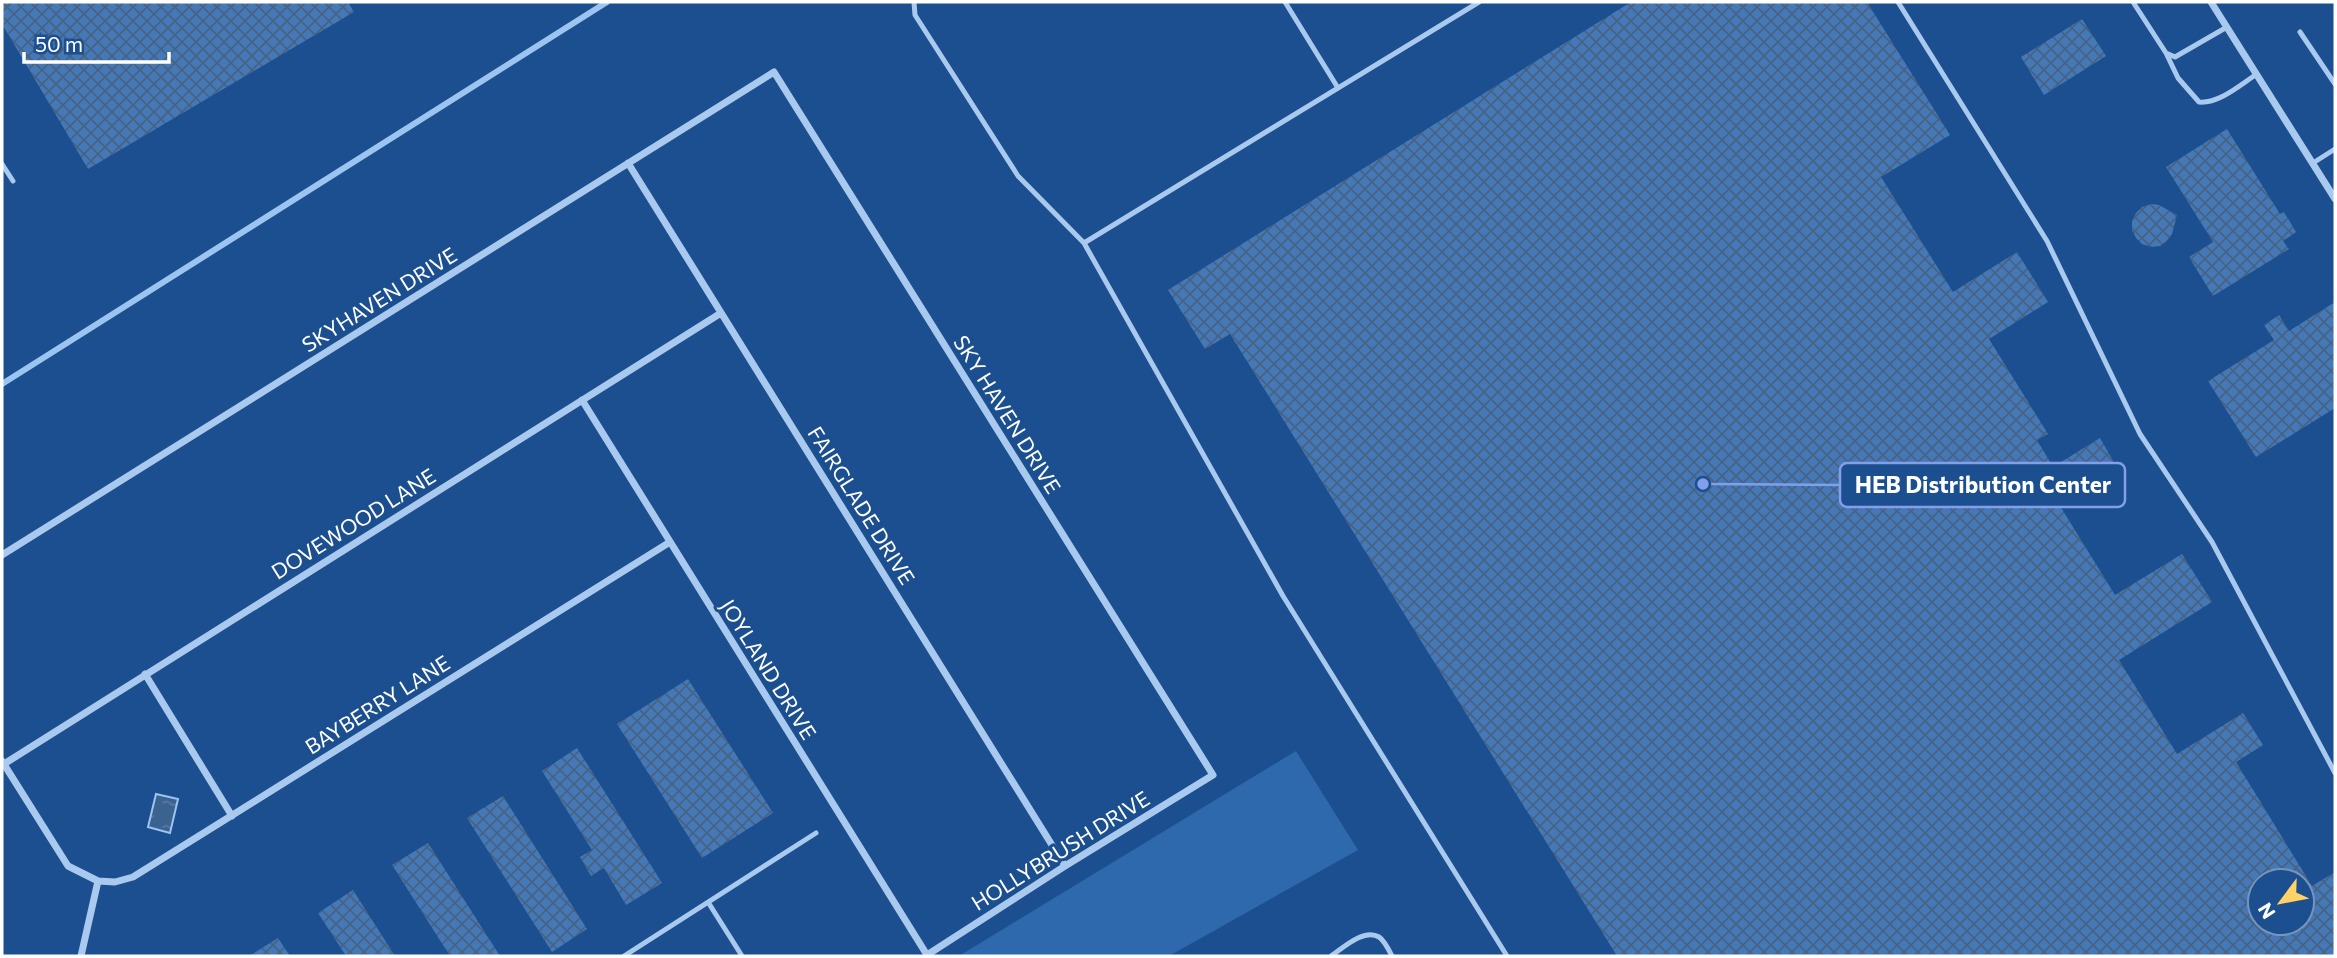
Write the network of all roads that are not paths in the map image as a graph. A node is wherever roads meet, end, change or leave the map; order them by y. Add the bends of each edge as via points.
1 (914, 2) edge
2 (1284, 2) edge
3 (1479, 2) edge
4 (1898, 2) edge
5 (2133, 2) edge
6 (2211, 2) edge
7 (2227, 27) junction
8 (2300, 32) dead end
9 (2166, 53) junction
10 (774, 72) joint
11 (2257, 74) junction
12 (2335, 84) edge
13 (1338, 88) junction
14 (2335, 149) edge
15 (2, 163) edge
16 (628, 163) junction
17 (2313, 163) junction
18 (13, 181) dead end
19 (2335, 199) edge
20 (1084, 243) junction
21 (721, 313) junction
22 (582, 400) junction
23 (670, 542) junction
24 (2, 555) edge
25 (145, 674) junction
26 (3, 762) edge
27 (2335, 773) edge
28 (1213, 775) joint
29 (232, 816) junction
30 (816, 833) dead end
31 (1065, 866) junction
32 (98, 881) junction
33 (708, 902) junction
34 (927, 955) edge
35 (81, 956) edge
36 (624, 956) edge
37 (742, 956) edge
38 (1331, 956) edge
39 (1392, 956) edge
40 (1507, 956) edge

1 - 20 lane via 915,15 1018,176
2 - 13 lane
3 - 13 lane
4 - 27 lane via 2047,241 2140,434 2213,542
5 - 9 lane
6 - 7 street
7 - 9 lane via 2181,55
7 - 11 street
8 - 12 lane
9 - 11 lane via 2178,78 2199,102 2217,99
10 - 16 street, SKYHAVEN DRIVE
10 - 28 street, SKY HAVEN DRIVE
11 - 17 street
13 - 20 lane
14 - 17 lane
15 - 18 lane
16 - 21 street, FAIRGLADE DRIVE
16 - 24 street, SKYHAVEN DRIVE
17 - 19 street
20 - 40 lane via 1283,596
21 - 22 street, DOVEWOOD LANE
21 - 31 street, FAIRGLADE DRIVE
22 - 23 street, JOYLAND DRIVE
22 - 25 street, DOVEWOOD LANE
23 - 29 street, BAYBERRY LANE
23 - 34 street, JOYLAND DRIVE
25 - 26 street, DOVEWOOD LANE
25 - 29 street
26 - 32 street via 68,866
28 - 31 street, HOLLYBRUSH DRIVE
29 - 32 street, BAYBERRY LANE via 133,877
30 - 33 lane
31 - 34 street, HOLLYBRUSH DRIVE
32 - 35 street
33 - 36 lane
33 - 37 lane
38 - 39 lane via 1371,934 1381,937

